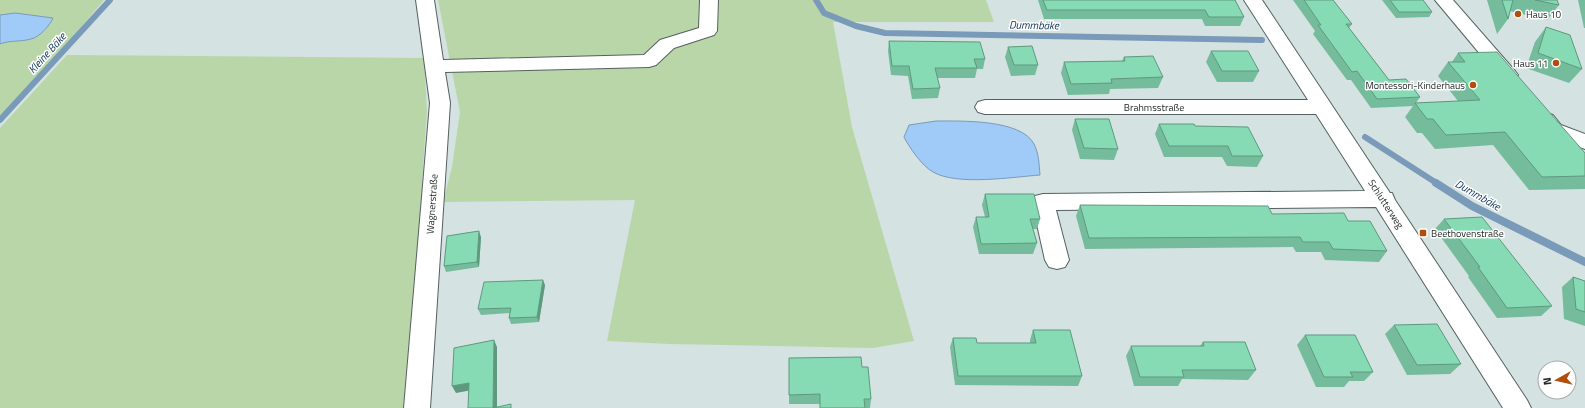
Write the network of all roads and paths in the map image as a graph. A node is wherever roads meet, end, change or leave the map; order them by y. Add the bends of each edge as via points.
1 (425, 0) edge
2 (709, 0) edge
3 (1253, 0) edge
4 (1444, 0) edge
5 (434, 66) junction
6 (1520, 90) edge
7 (986, 107) dead end
8 (1323, 107) junction
9 (1535, 107) edge
10 (1585, 142) edge
11 (1384, 199) junction
12 (1057, 260) dead end
13 (417, 408) edge
14 (1518, 408) edge

1 - 5 street, Wagnerstraße
2 - 5 street via 708,31 667,44 649,61
3 - 8 street, Schlutterweg
4 - 6 street
5 - 13 street, Wagnerstraße via 440,103
7 - 8 street, Brahmsstraße
8 - 11 street, Schlutterweg
9 - 10 street via 1554,130
11 - 12 street via 1043,202
11 - 14 street, Schlutterweg

